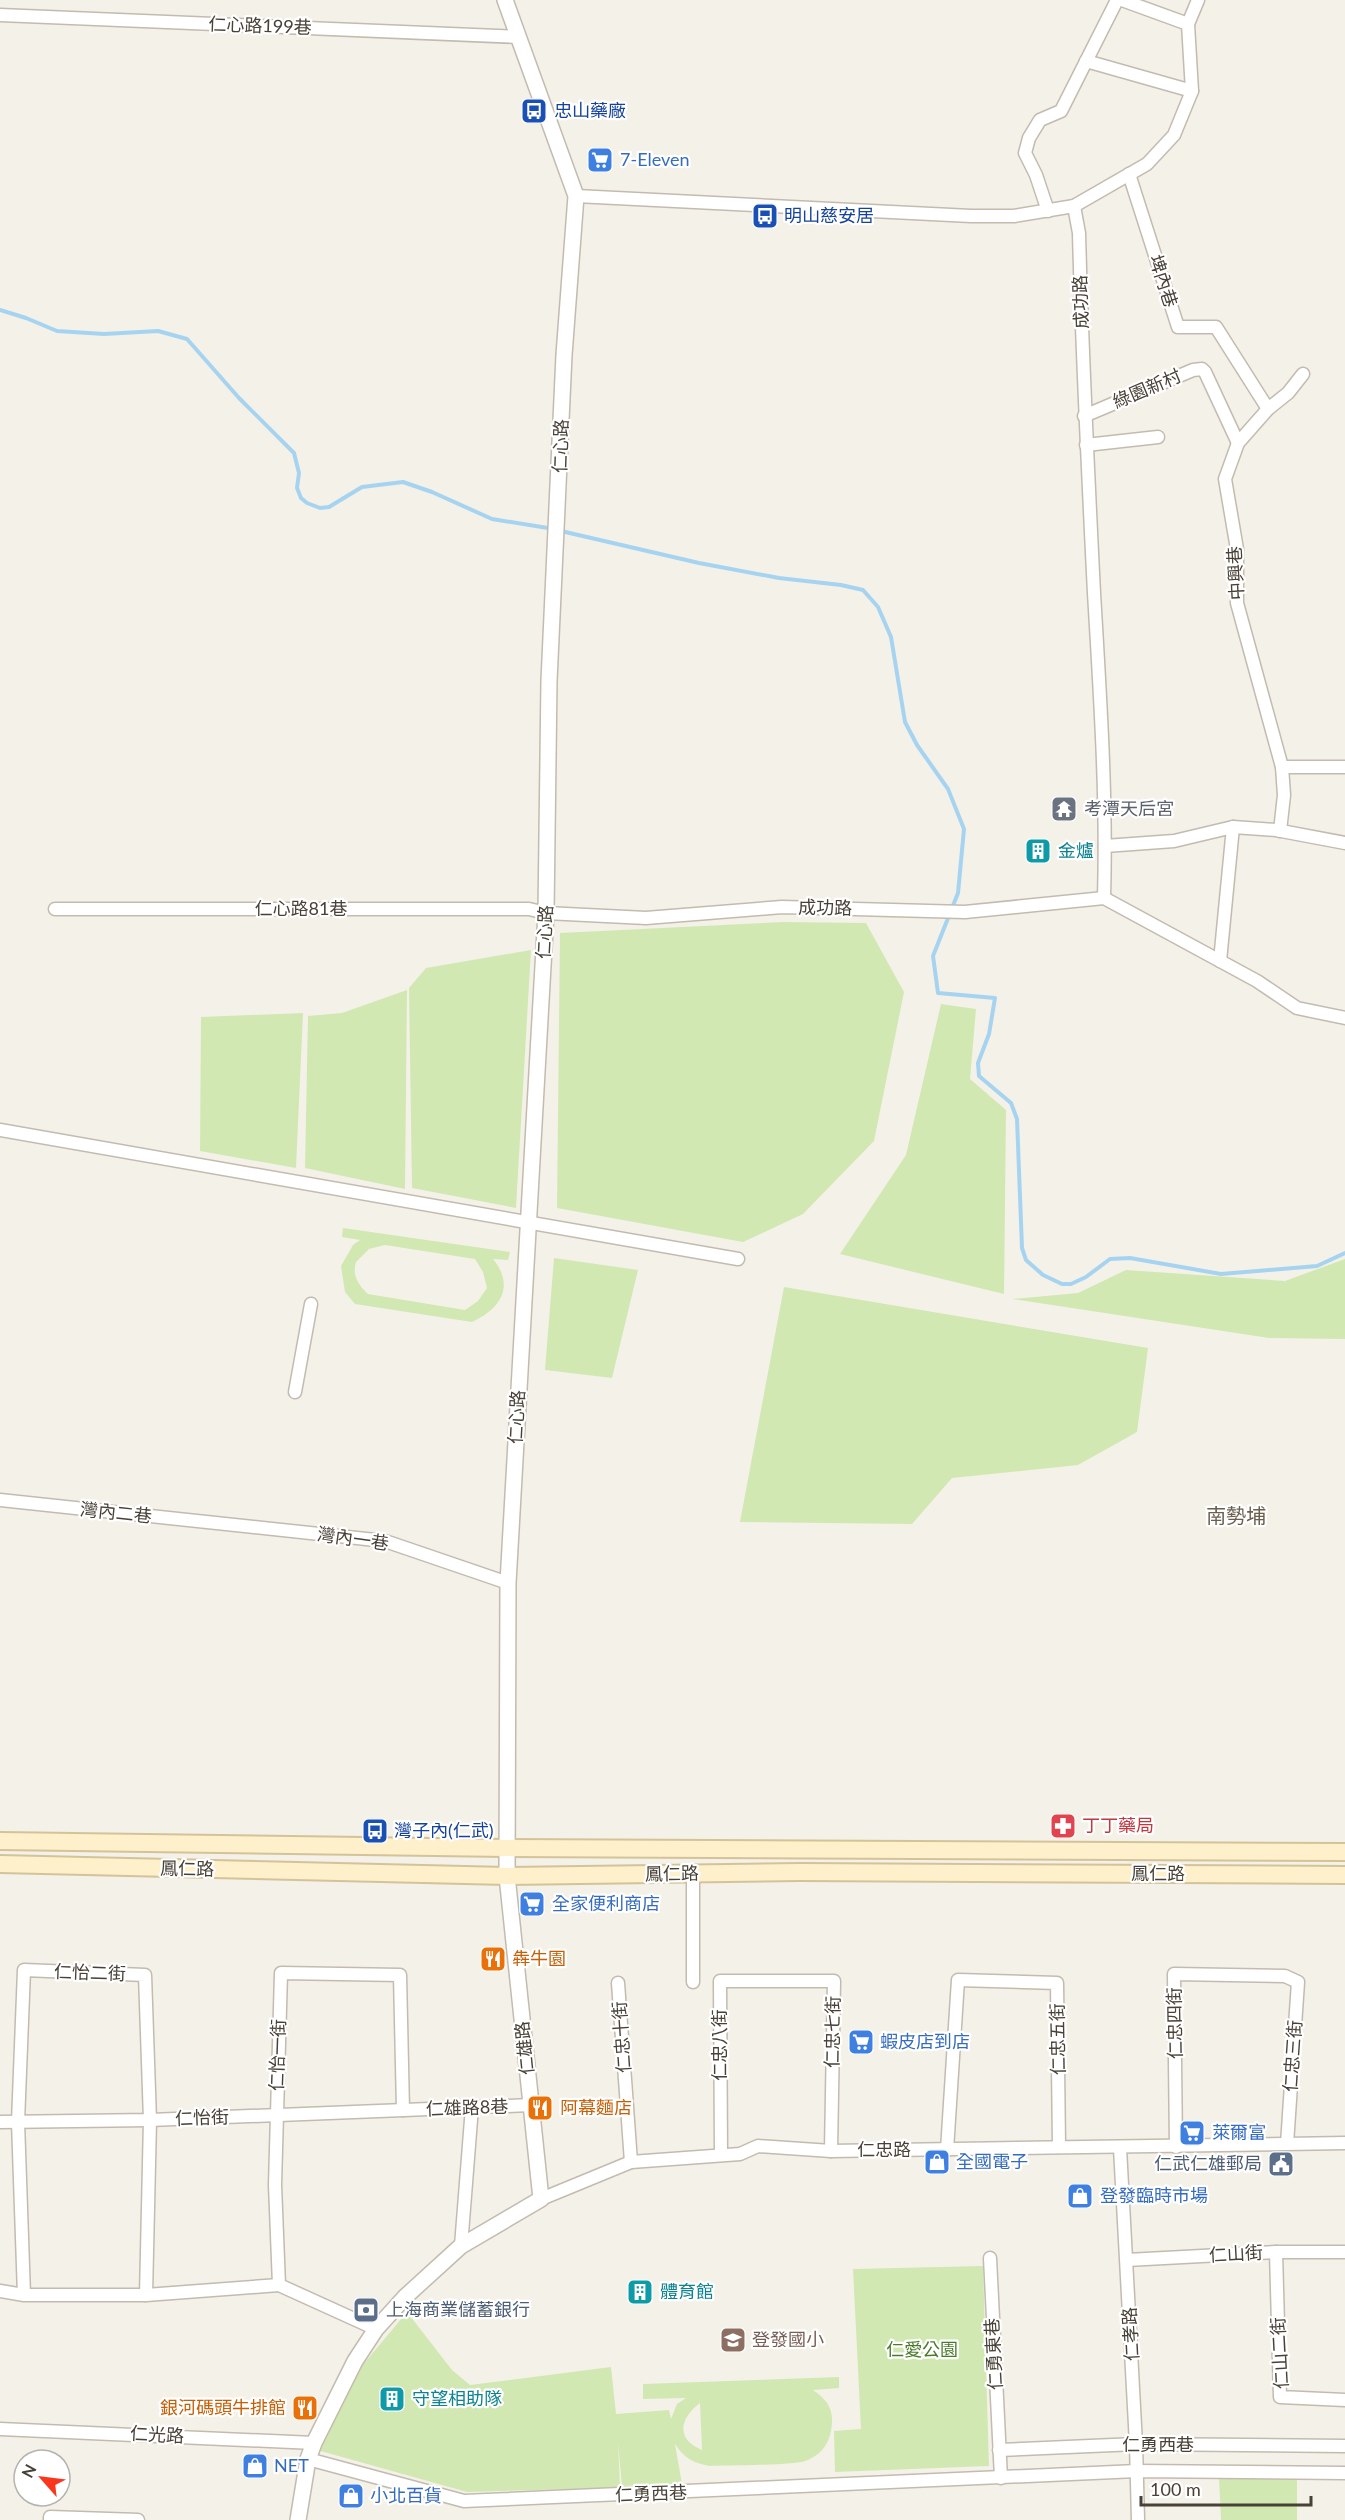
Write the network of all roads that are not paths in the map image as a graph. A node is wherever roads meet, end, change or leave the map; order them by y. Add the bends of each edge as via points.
1 (505, 0) edge
2 (1117, 0) edge
3 (1122, 0) edge
4 (1198, 0) edge
5 (0, 15) edge
6 (1188, 24) junction
7 (519, 37) junction
8 (1086, 61) junction
9 (1191, 91) junction
10 (1129, 174) junction
11 (576, 196) junction
12 (1074, 206) junction
13 (1048, 211) junction
14 (1303, 374) dead end
15 (1268, 409) junction
16 (1084, 416) junction
17 (1158, 437) dead end
18 (1238, 443) junction
19 (1086, 445) junction
20 (1282, 767) junction
21 (1345, 767) edge
22 (1233, 826) junction
23 (1280, 831) junction
24 (1345, 843) edge
25 (1106, 846) junction
26 (1104, 898) junction
27 (55, 909) dead end
28 (546, 913) junction
29 (1220, 961) junction
30 (1345, 1018) edge
31 (0, 1130) edge
32 (529, 1222) junction
33 (738, 1259) dead end
34 (310, 1304) dead end
35 (295, 1392) dead end
36 (0, 1500) edge
37 (192, 1520) joint
38 (508, 1583) junction
39 (0, 1841) edge
40 (506, 1848) junction
41 (1345, 1852) edge
42 (0, 1864) edge
43 (693, 1873) junction
44 (1345, 1875) edge
45 (507, 1876) junction
46 (1285, 1976) joint
47 (766, 1980) joint
48 (693, 1982) dead end
49 (618, 1983) dead end
50 (531, 2105) junction
51 (472, 2107) junction
52 (403, 2110) junction
53 (276, 2115) junction
54 (150, 2120) junction
55 (0, 2122) edge
56 (18, 2122) junction
57 (1287, 2144) junction
58 (1345, 2144) edge
59 (1059, 2147) junction
60 (1176, 2147) junction
61 (1120, 2148) junction
62 (947, 2150) junction
63 (831, 2151) junction
64 (721, 2155) junction
65 (632, 2162) junction
66 (541, 2199) junction
67 (460, 2246) junction
68 (1276, 2252) junction
69 (1345, 2252) edge
70 (990, 2258) dead end
71 (1127, 2260) junction
72 (279, 2285) junction
73 (0, 2291) edge
74 (24, 2295) junction
75 (146, 2295) junction
76 (376, 2329) junction
77 (1343, 2400) edge
78 (0, 2429) edge
79 (314, 2443) junction
80 (1136, 2444) junction
81 (1345, 2446) edge
82 (999, 2450) junction
83 (308, 2459) junction
84 (1137, 2470) junction
85 (1345, 2473) edge
86 (1001, 2478) junction
87 (50, 2520) edge
88 (138, 2520) edge
89 (298, 2520) edge
90 (1138, 2520) edge

1 - 7 street, 仁心路
2 - 8 street
3 - 6 street
4 - 6 street
5 - 7 street, 仁心路199巷
6 - 9 street
7 - 11 street, 仁心路
8 - 9 street
8 - 13 street via 1061,111 1040,120 1025,153
9 - 10 street via 1174,135 1147,164
10 - 12 street
10 - 15 street, 埤內巷 via 1178,327 1216,327
11 - 13 street via 971,216
11 - 28 street, 仁心路 via 564,355 549,681
12 - 13 street
12 - 16 street, 成功路 via 1079,233
14 - 15 street, 中興巷
15 - 18 street, 中興巷
16 - 18 street, 綠園新村 via 1202,369
16 - 19 street, 成功路
17 - 19 street
18 - 20 street, 中興巷 via 1225,479 1237,549 1236,603
19 - 25 street, 成功路
20 - 21 street
20 - 23 street, 中興巷
22 - 23 street
22 - 25 street via 1174,841
22 - 29 street
23 - 24 street
25 - 26 street, 成功路
26 - 28 street, 成功路 via 965,912 782,907 646,918
26 - 29 street
27 - 28 street, 仁心路81巷 via 530,909
28 - 32 street, 仁心路
29 - 30 street via 1302,1011
31 - 32 street
32 - 33 street
32 - 38 street, 仁心路
34 - 35 street
36 - 37 street, 灣內二巷
37 - 38 street, 灣內一巷 via 385,1540
38 - 40 street, 仁心路
39 - 40 main road, 鳳仁路
40 - 41 main road, 鳳仁路
40 - 45 street, 仁心路
42 - 45 main road, 鳳仁路
43 - 44 main road, 鳳仁路
43 - 45 main road, 鳳仁路
43 - 48 street
45 - 50 street, 仁雄路
46 - 57 street, 仁忠三街 via 1298,1982
46 - 60 street, 仁忠四街 via 1174,1974
47 - 63 street, 仁忠七街 via 834,1981
47 - 64 street, 仁忠八街 via 720,1982
49 - 65 street, 仁忠十街
50 - 51 street, 仁雄路8巷
50 - 66 street, 仁雄路
51 - 52 street, 仁雄路8巷
51 - 67 street
52 - 53 street, 仁怡街
52 - 53 street, 仁怡一街 via 400,1975 281,1973
53 - 54 street, 仁怡街
53 - 72 street, 仁怡一街
54 - 56 street, 仁怡街
54 - 56 street, 仁怡二街 via 145,1975 24,1971
54 - 75 street, 仁怡二街
55 - 56 street, 仁怡街
56 - 74 street, 仁怡二街
57 - 58 street, 仁忠路
57 - 60 street, 仁忠路
59 - 61 street, 仁忠路
59 - 62 street, 仁忠路
59 - 62 street, 仁忠五街 via 1057,1983 958,1980
60 - 61 street, 仁忠路
61 - 71 street, 仁孝路
62 - 63 street, 仁忠路
63 - 64 street, 仁忠路 via 758,2146 740,2154
64 - 65 street, 仁忠路
65 - 66 street, 仁忠路
66 - 67 street
67 - 76 street via 405,2296
68 - 69 street, 仁山街
68 - 71 street, 仁山街
68 - 77 street, 仁山二街 via 1280,2397
70 - 82 street, 仁勇東巷
71 - 80 street, 仁孝路
72 - 75 street
72 - 76 street
73 - 74 street
74 - 75 street
76 - 79 street
78 - 79 street, 仁光路
79 - 83 street
80 - 81 street, 仁勇西巷
80 - 82 street, 仁勇西巷
80 - 84 street, 仁孝路
82 - 86 street
83 - 86 street, 仁勇西巷 via 464,2501
83 - 89 street
84 - 85 street, 仁勇西巷
84 - 86 street, 仁勇西巷
84 - 90 street, 仁孝路
87 - 88 street

